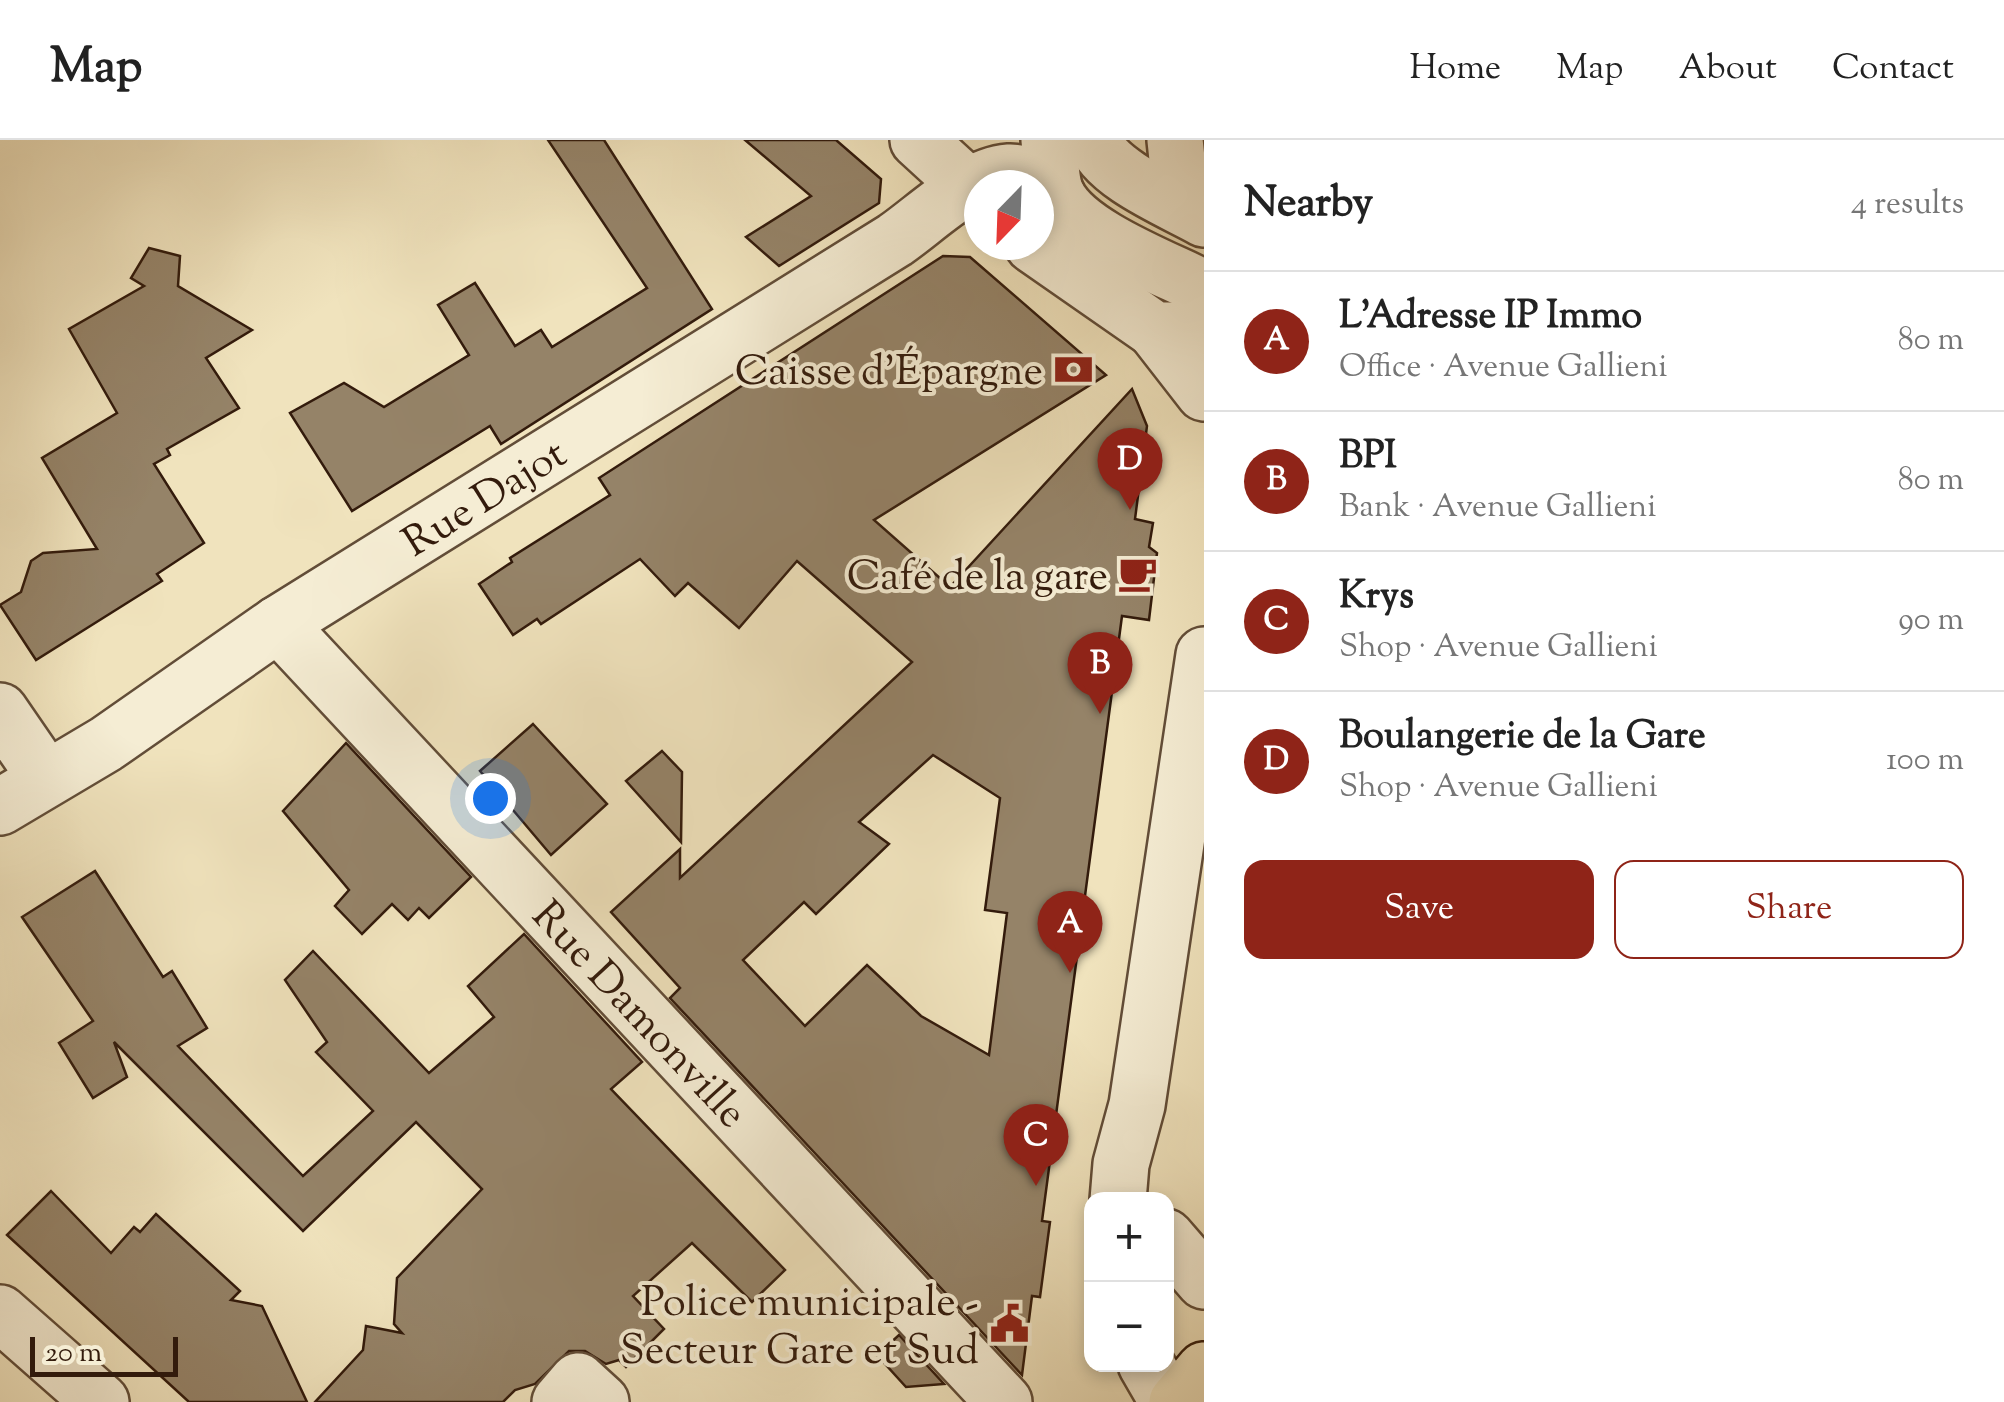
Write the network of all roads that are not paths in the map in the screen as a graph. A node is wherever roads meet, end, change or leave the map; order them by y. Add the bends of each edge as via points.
1 (918, 140) edge
2 (1049, 140) edge
3 (1094, 140) edge
4 (1176, 140) edge
5 (964, 183) edge
6 (1166, 187) edge
7 (1054, 193) edge
8 (1057, 195) junction
9 (964, 198) edge
10 (1054, 257) edge
11 (1204, 288) edge
12 (1180, 330) edge
13 (1204, 393) edge
14 (278, 624) junction
15 (1204, 655) edge
16 (0, 711) edge
17 (46, 778) junction
18 (0, 807) edge
19 (1137, 1105) junction
20 (1119, 1192) edge
21 (1153, 1192) edge
22 (1174, 1245) edge
23 (1204, 1281) edge
24 (0, 1312) edge
25 (1204, 1370) edge
26 (1151, 1372) edge
27 (100, 1402) edge
28 (560, 1402) edge
29 (601, 1402) edge
30 (1004, 1402) edge
31 (1168, 1402) edge
32 (1177, 1402) edge

1 - 5 street
2 - 8 street
3 - 6 street via 1113,168
4 - 6 street
7 - 8 street, Rue Dajot
8 - 11 street, Rue Dajot via 1095,232
9 - 14 street, Rue Dajot
10 - 12 street
12 - 13 street
14 - 17 street, Rue Dajot
14 - 30 street, Rue Damonville
15 - 19 street
16 - 17 street
17 - 18 street, Rue Dajot
19 - 20 street
19 - 21 street
22 - 23 street
24 - 27 street
25 - 32 main road
26 - 31 street
28 - 29 street via 578,1382

